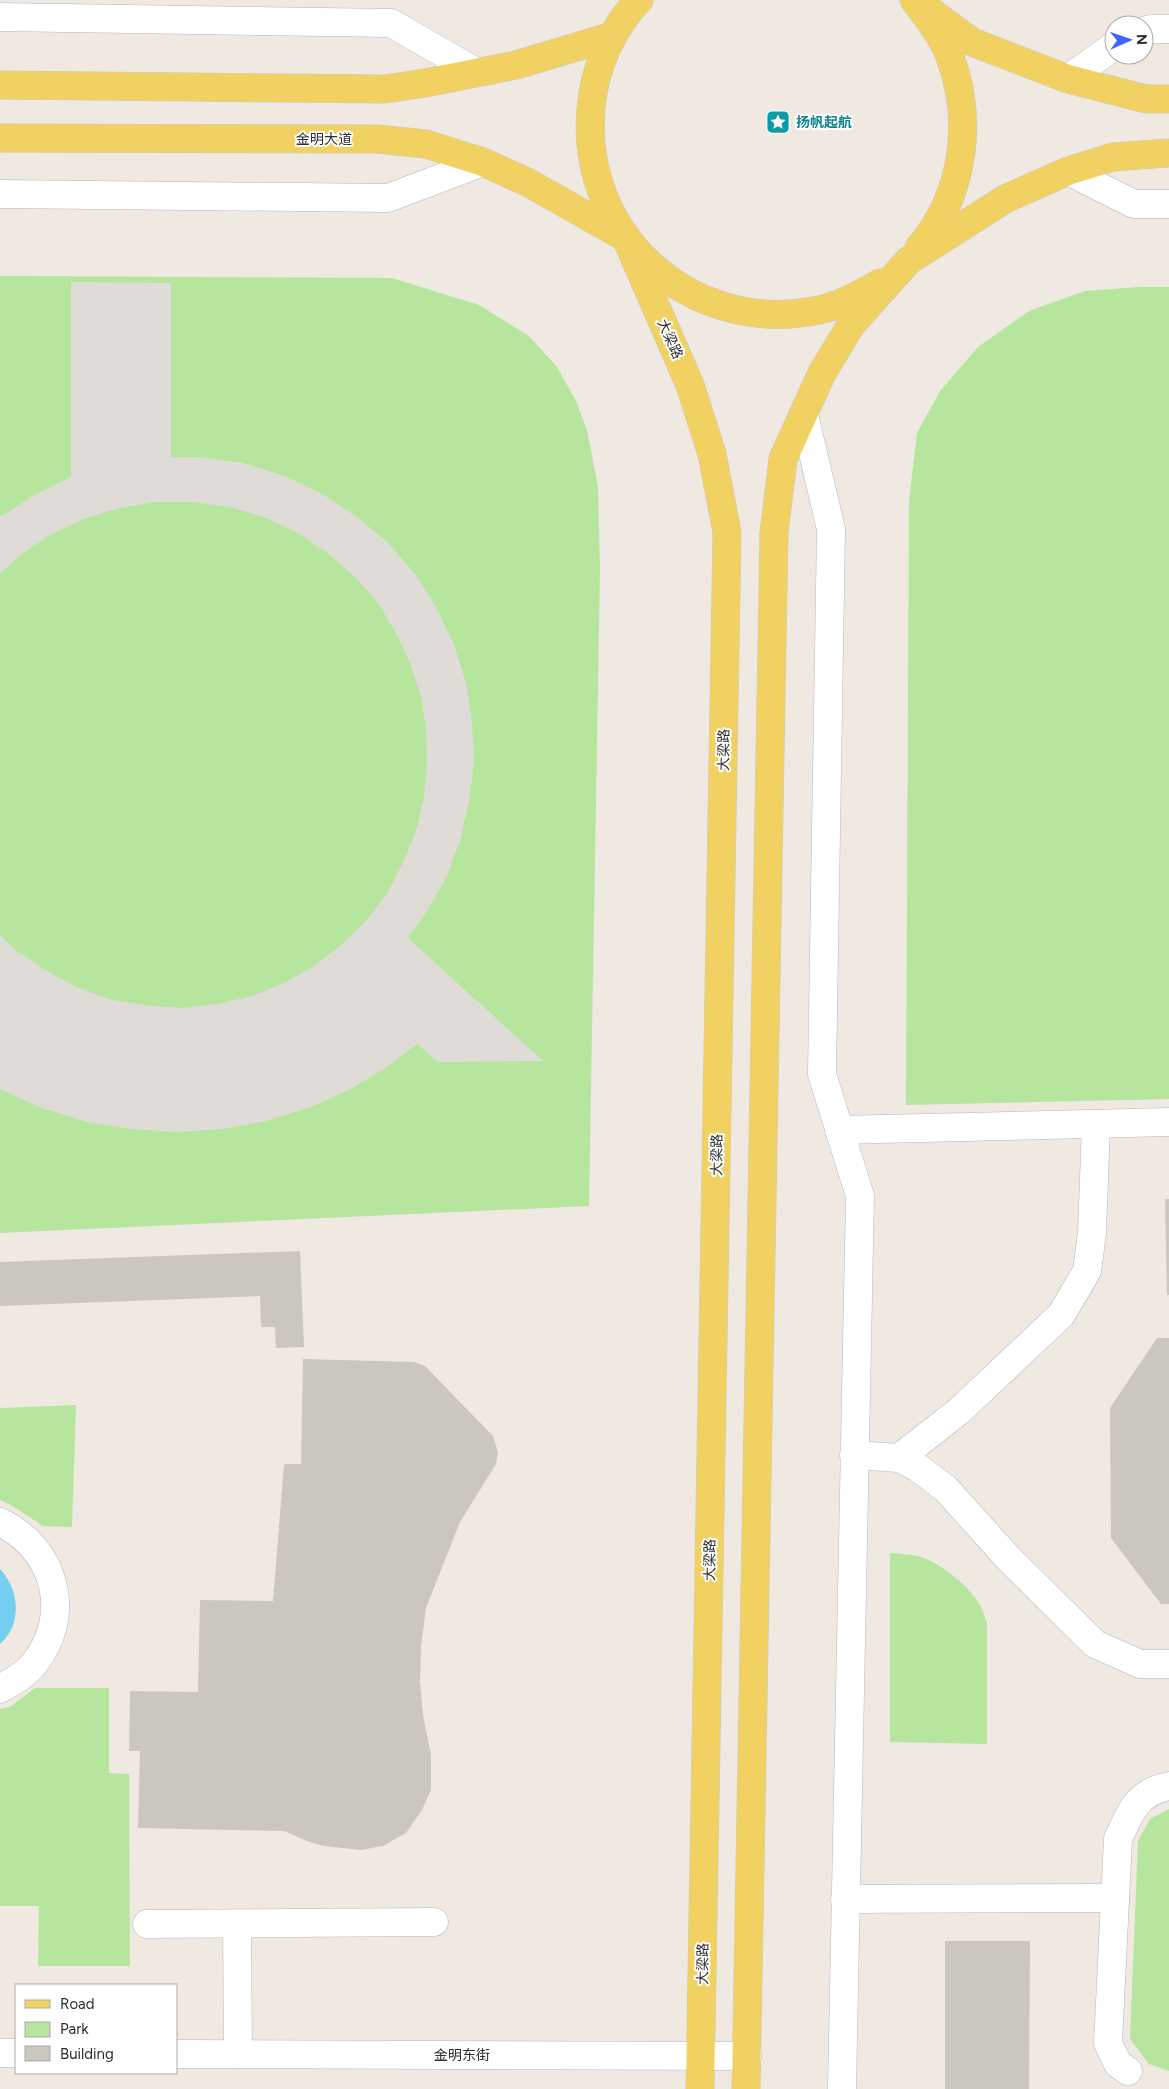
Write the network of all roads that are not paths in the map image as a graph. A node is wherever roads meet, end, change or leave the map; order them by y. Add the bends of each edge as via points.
1 (914, 0) edge
2 (638, 1) edge
3 (0, 17) edge
4 (1154, 29) edge
5 (1169, 29) edge
6 (613, 36) junction
7 (1104, 53) edge
8 (476, 72) junction
9 (1068, 79) junction
10 (0, 86) edge
11 (1169, 99) edge
12 (0, 138) edge
13 (1169, 153) edge
14 (483, 162) junction
15 (1068, 171) junction
16 (0, 194) edge
17 (1169, 204) edge
18 (626, 238) junction
19 (908, 261) junction
20 (804, 415) junction
21 (1169, 1122) edge
22 (1096, 1124) junction
23 (839, 1130) junction
24 (854, 1455) junction
25 (899, 1458) junction
26 (0, 1522) edge
27 (1169, 1664) edge
28 (0, 1689) edge
29 (1169, 1786) edge
30 (1115, 1898) junction
31 (845, 1899) junction
32 (434, 1922) dead end
33 (147, 1924) dead end
34 (236, 1924) junction
35 (0, 2053) edge
36 (15, 2053) edge
37 (178, 2054) edge
38 (238, 2054) junction
39 (701, 2056) junction
40 (747, 2056) junction
41 (1128, 2071) dead end
42 (700, 2089) edge
43 (746, 2089) edge
44 (842, 2089) edge

1 - 9 main road via 972,42
1 - 19 main road via 933,24 959,83 963,147 945,209 929,236
2 - 6 main road
3 - 8 street via 391,23
4 - 5 street
6 - 8 main road via 516,65
6 - 18 main road via 600,64 592,93 591,154 598,184
7 - 9 street
8 - 10 main road via 385,89
9 - 11 main road via 1146,99
12 - 14 main road, 金明大道 via 377,140 426,144
13 - 15 main road via 1113,157
14 - 16 street via 388,198
14 - 18 main road, 金明大道
15 - 17 street via 1134,204
15 - 19 main road via 1005,199
18 - 19 main road via 650,265 678,286 710,302 744,312 815,311 849,300 880,284
18 - 39 main road, 大梁路 via 690,385 712,454 727,532
19 - 20 main road via 851,325 822,372
20 - 23 street via 832,529 822,1074
20 - 40 main road via 783,460 774,533
21 - 22 street
22 - 23 street
22 - 25 street via 1092,1233 1087,1271 1061,1315 959,1412
23 - 24 street via 860,1196
24 - 25 street
24 - 31 street
25 - 27 street via 917,1467 946,1490 1009,1559 1095,1644 1140,1664
26 - 28 street via 30,1542 44,1561 56,1603 46,1646 34,1665
29 - 30 street via 1139,1799 1131,1811 1118,1839
30 - 31 street
30 - 41 street via 1108,2043 1118,2064
31 - 44 street
32 - 34 street
33 - 34 street
34 - 38 street
35 - 36 street
37 - 38 street, 金明东街
38 - 39 street, 金明东街
39 - 40 street, 金明东街
39 - 42 main road, 大梁路
40 - 43 main road

